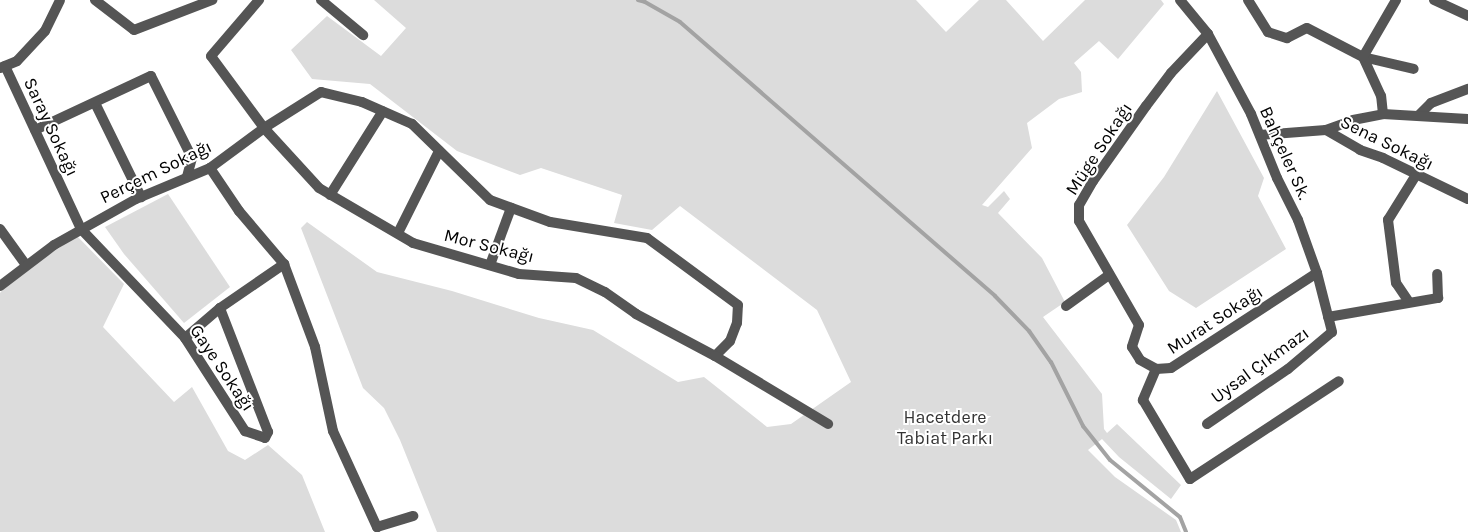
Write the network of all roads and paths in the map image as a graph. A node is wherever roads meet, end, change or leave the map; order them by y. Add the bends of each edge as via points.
1 (60, 0) edge
2 (95, 0) edge
3 (210, 0) edge
4 (259, 0) edge
5 (321, 0) edge
6 (1180, 0) edge
7 (1248, 0) edge
8 (1396, 0) edge
9 (1434, 0) edge
10 (1468, 16) edge
11 (1208, 34) junction
12 (363, 35) dead end
13 (1363, 57) junction
14 (2, 67) edge
15 (1414, 69) dead end
16 (1468, 89) edge
17 (95, 103) junction
18 (383, 111) junction
19 (1383, 114) junction
20 (1419, 115) junction
21 (1468, 119) edge
22 (264, 128) junction
23 (35, 130) junction
24 (1326, 130) junction
25 (1260, 135) junction
26 (439, 151) junction
27 (210, 168) junction
28 (1416, 175) junction
29 (187, 177) junction
30 (330, 195) junction
31 (141, 196) junction
32 (1468, 199) edge
33 (511, 208) junction
34 (0, 229) edge
35 (81, 229) junction
36 (398, 233) junction
37 (284, 264) junction
38 (26, 265) junction
39 (490, 265) junction
40 (1317, 272) junction
41 (1438, 274) dead end
42 (1109, 275) junction
43 (0, 286) edge
44 (1409, 302) junction
45 (1066, 306) dead end
46 (220, 308) junction
47 (1328, 316) junction
48 (1332, 332) joint
49 (185, 338) junction
50 (1132, 347) joint
51 (715, 356) junction
52 (1156, 369) junction
53 (1339, 382) dead end
54 (828, 424) dead end
55 (1207, 424) dead end
56 (413, 516) dead end

1 - 14 street via 45,31 17,61
2 - 3 street via 134,30
4 - 22 street via 211,56
5 - 12 street
6 - 11 street, Bahçeler Sk.
7 - 13 street via 1268,32 1287,38 1307,28
8 - 13 street
9 - 10 street
11 - 25 street, Bahçeler Sk.
11 - 42 street, Müge Sokağı via 1171,73 1146,106 1079,205 1079,221
13 - 15 street
13 - 19 street via 1381,96
14 - 23 street, Saray Sokağı
16 - 20 street via 1431,103
17 - 23 street
17 - 29 street via 151,76 192,158
17 - 31 street
18 - 22 street, Perçem Sokağı via 321,92
18 - 26 street, Perçem Sokağı via 412,124
18 - 30 street
19 - 20 street
19 - 24 street
20 - 21 street
22 - 27 street, Perçem Sokağı
22 - 30 street, Mor Sokağı via 318,188
23 - 35 street, Saray Sokağı
24 - 25 street, Sena Sokağı
24 - 28 street, Sena Sokağı via 1360,150
25 - 40 street, Bahçeler Sk.
26 - 33 street, Perçem Sokağı via 490,200
26 - 36 street
27 - 29 street, Perçem Sokağı
27 - 37 street via 239,211
28 - 32 street, Sena Sokağı
28 - 44 street via 1388,220 1396,283
29 - 31 street, Perçem Sokağı
30 - 36 street, Mor Sokağı
31 - 35 street, Perçem Sokağı
33 - 39 street
33 - 51 street, Perçem Sokağı via 550,222 647,238 676,259 738,305 737,323 730,341
34 - 38 street
35 - 38 street, Perçem Sokağı
35 - 49 street, Gaye Sokağı
36 - 39 street, Mor Sokağı via 413,243
37 - 46 street
37 - 56 street via 314,346 334,431 377,527
38 - 43 street, Perçem Sokağı
39 - 51 street, Mor Sokağı via 519,274 576,278
40 - 47 street, Bahçeler Sk.
40 - 52 street, Murat Sokağı via 1171,368
41 - 44 street via 1438,298
42 - 45 street
42 - 50 street, Müge Sokağı via 1139,325
44 - 47 street
46 - 49 street
46 - 49 street, Gaye Sokağı via 268,432 265,438 245,431
47 - 48 street, Bahçeler Sk.
48 - 55 street, Uysal Çıkmazı via 1288,369
50 - 52 street, Murat Sokağı via 1140,360
51 - 54 street, Mor Sokağı
52 - 53 street via 1143,400 1190,479

